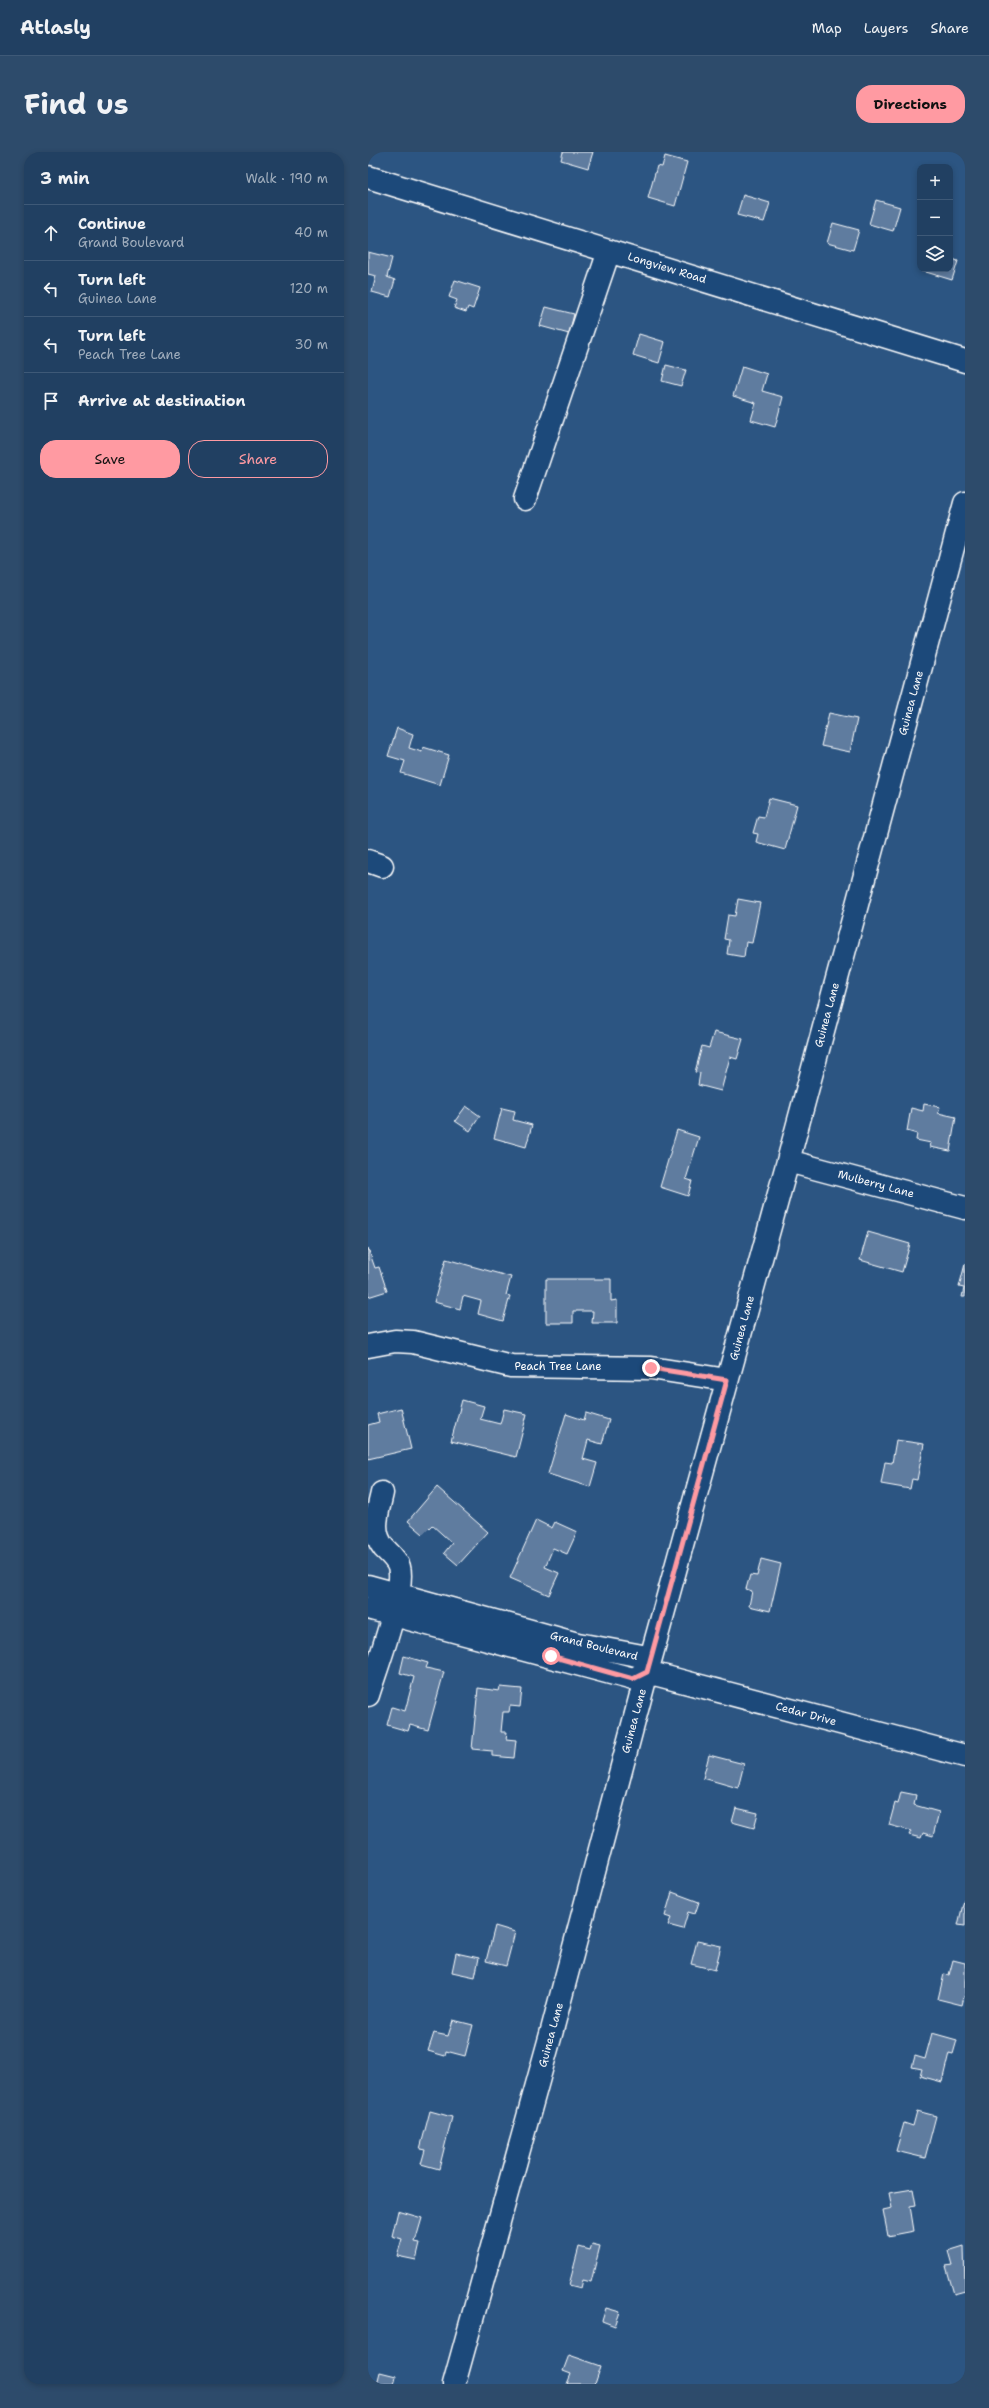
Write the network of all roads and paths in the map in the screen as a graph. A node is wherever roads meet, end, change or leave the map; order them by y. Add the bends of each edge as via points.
1 (368, 177) edge
2 (609, 251) junction
3 (965, 361) edge
4 (525, 499) dead end
5 (965, 503) edge
6 (788, 1161) junction
7 (965, 1208) edge
8 (368, 1346) edge
9 (727, 1380) junction
10 (382, 1492) dead end
11 (368, 1586) edge
12 (395, 1604) junction
13 (368, 1608) edge
14 (374, 1656) edge
15 (647, 1672) junction
16 (368, 1695) edge
17 (965, 1756) edge
18 (454, 2384) edge

1 - 2 street, Longview Road
2 - 3 street, Longview Road
2 - 4 street
5 - 6 street, Guinea Lane
6 - 7 street, Mulberry Lane
6 - 9 street, Guinea Lane
8 - 9 street, Peach Tree Lane via 395,1341 414,1342 511,1366 651,1368
9 - 15 street, Guinea Lane
10 - 12 street via 375,1529 380,1542 399,1567
11 - 12 street, Grand Boulevard
12 - 13 street, Grand Boulevard
12 - 14 street
12 - 15 street, Grand Boulevard via 553,1647 642,1656
14 - 16 street
15 - 17 street, Cedar Drive
15 - 18 street, Guinea Lane via 551,2034

